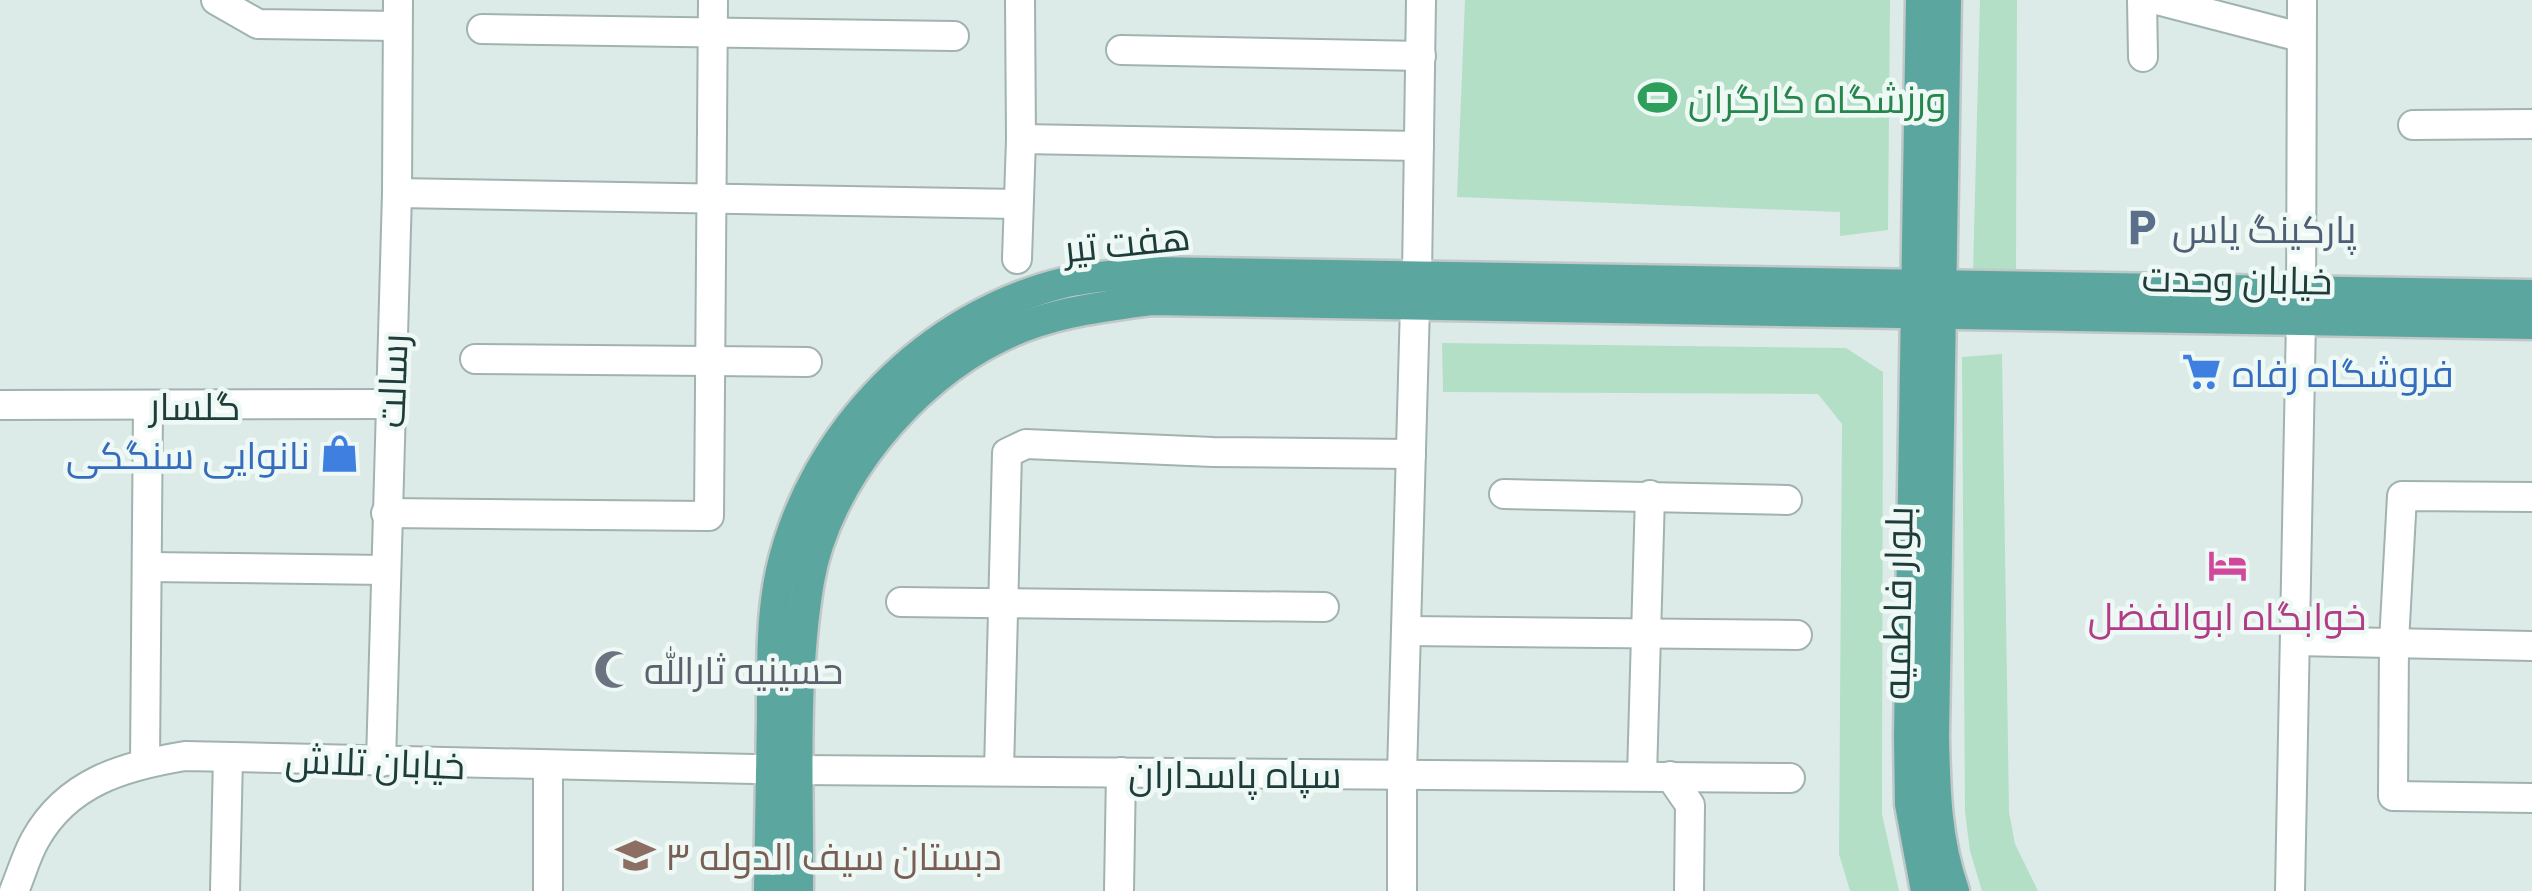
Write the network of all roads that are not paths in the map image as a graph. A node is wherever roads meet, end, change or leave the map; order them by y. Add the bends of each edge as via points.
1 (216, 0) edge
2 (712, 0) edge
3 (1020, 0) edge
4 (1421, 0) edge
5 (1921, 0) edge
6 (1946, 0) edge
7 (2142, 0) edge
8 (2157, 0) edge
9 (2302, 0) edge
10 (398, 13) edge
11 (482, 29) dead end
12 (711, 32) junction
13 (954, 36) dead end
14 (2300, 37) junction
15 (1121, 50) dead end
16 (1420, 56) junction
17 (2143, 57) dead end
18 (2532, 124) edge
19 (2413, 125) dead end
20 (1022, 138) junction
21 (1419, 146) junction
22 (398, 193) junction
23 (712, 198) junction
24 (1018, 204) junction
25 (1017, 259) dead end
26 (1416, 290) junction
27 (2532, 295) edge
28 (1929, 299) junction
29 (2301, 305) junction
30 (2532, 324) edge
31 (475, 358) dead end
32 (709, 360) junction
33 (807, 362) dead end
34 (390, 404) junction
35 (0, 405) edge
36 (148, 405) junction
37 (1412, 454) junction
38 (1504, 494) dead end
39 (1650, 495) junction
40 (2532, 497) edge
41 (1788, 500) dead end
42 (386, 513) junction
43 (147, 567) junction
44 (386, 570) junction
45 (901, 602) dead end
46 (1003, 604) junction
47 (1324, 607) dead end
48 (1406, 631) junction
49 (1646, 632) junction
50 (1797, 634) dead end
51 (2295, 641) junction
52 (2394, 642) junction
53 (2532, 646) edge
54 (228, 757) junction
55 (381, 762) junction
56 (145, 763) junction
57 (548, 766) junction
58 (785, 769) junction
59 (998, 771) junction
60 (1121, 772) junction
61 (1402, 774) junction
62 (1656, 776) junction
63 (1790, 778) dead end
64 (2532, 798) edge
65 (14, 891) edge
66 (226, 891) edge
67 (548, 891) edge
68 (770, 891) edge
69 (798, 891) edge
70 (1119, 891) edge
71 (1402, 891) edge
72 (1688, 891) edge
73 (1926, 891) edge
74 (1954, 891) edge
75 (2290, 891) edge

1 - 10 street via 258,24
2 - 12 street
3 - 20 street
4 - 16 street
5 - 28 main road
6 - 28 main road
7 - 17 street
8 - 14 street
9 - 14 street
10 - 22 street, رسالت
11 - 12 street
12 - 13 street
12 - 23 street
14 - 29 street
15 - 16 street
16 - 21 street
18 - 19 street
20 - 21 street
20 - 24 street
21 - 26 street
22 - 23 street
22 - 34 street, رسالت
23 - 24 street
23 - 32 street
24 - 25 street
26 - 28 main road, هفت تیر
26 - 37 street
26 - 58 main road, هفت تیر via 1152,300 1073,310 998,337 932,380 877,436 835,503 810,577
27 - 29 main road, خیابان وحدت
28 - 29 main road, خیابان وحدت
28 - 73 main road, بلوار فاطمیه via 1910,780
28 - 74 main road, بلوار فاطمیه via 1935,802
29 - 30 main road, خیابان وحدت
29 - 51 street
31 - 32 street
32 - 33 street
32 - 42 street via 709,516
34 - 36 street, گلسار
34 - 42 street, رسالت
35 - 36 street, گلسار
36 - 43 street
37 - 46 street via 1026,444 1008,453
37 - 48 street
38 - 39 street
39 - 41 street
39 - 49 street
40 - 52 street via 2402,496
42 - 44 street, رسالت
43 - 44 street
43 - 56 street
44 - 55 street, رسالت
45 - 46 street
46 - 47 street
46 - 59 street
48 - 49 street
48 - 61 street
49 - 50 street
49 - 62 street
51 - 52 street
51 - 75 street
52 - 53 street
52 - 64 street via 2393,796
54 - 55 street, خیابان تلاش
54 - 56 street, خیابان تلاش
54 - 66 street
55 - 57 street, خیابان تلاش
56 - 65 street, خیابان تلاش via 102,776 68,800 36,838
57 - 58 street, خیابان تلاش
57 - 67 street
58 - 59 street, سپاه پاسداران
58 - 68 main road, هفت تیر
58 - 69 main road, هفت تیر
59 - 60 street, سپاه پاسداران
60 - 61 street, سپاه پاسداران
60 - 70 street
61 - 62 street, سپاه پاسداران
61 - 71 street
62 - 63 street, سپاه پاسداران
62 - 72 street via 1690,805

